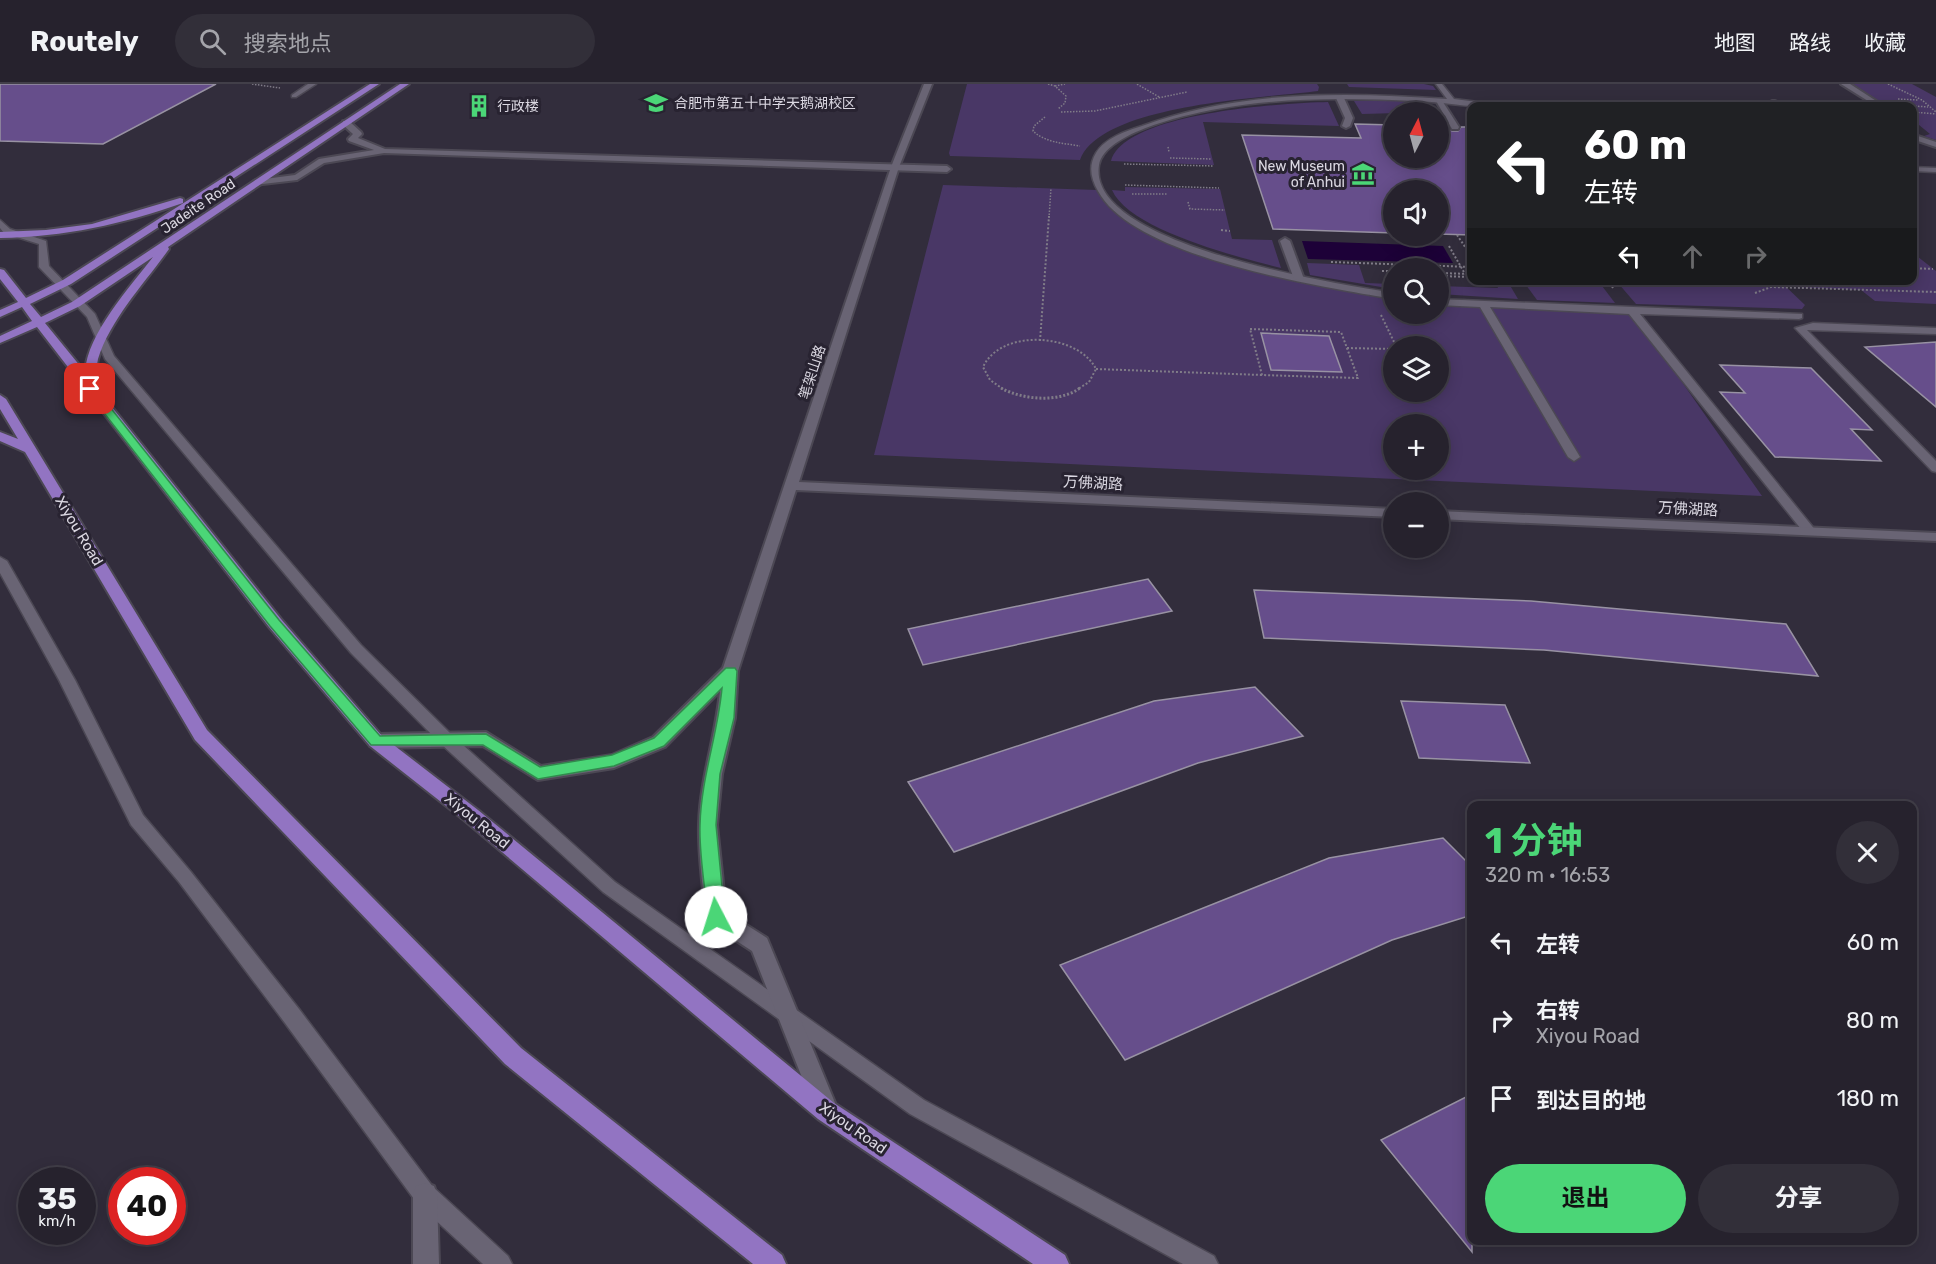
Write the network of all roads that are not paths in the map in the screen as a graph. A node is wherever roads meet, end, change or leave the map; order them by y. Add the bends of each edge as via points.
1 (313, 84) edge
2 (375, 84) edge
3 (405, 84) edge
4 (928, 84) edge
5 (1439, 84) edge
6 (1845, 84) edge
7 (1334, 88) dead end
8 (294, 96) dead end
9 (1340, 98) junction
10 (1438, 101) junction
11 (1453, 102) junction
12 (1874, 102) edge
13 (1467, 103) edge
14 (346, 123) junction
15 (1346, 126) dead end
16 (1455, 127) dead end
17 (1917, 138) edge
18 (1936, 145) edge
19 (384, 151) junction
20 (895, 167) junction
21 (947, 169) dead end
22 (1917, 169) edge
23 (1936, 170) edge
24 (257, 183) junction
25 (212, 189) junction
26 (0, 223) edge
27 (0, 235) edge
28 (21, 235) junction
29 (170, 241) junction
30 (1285, 241) dead end
31 (0, 272) edge
32 (1299, 279) junction
33 (61, 285) junction
34 (1383, 295) edge
35 (79, 301) junction
36 (23, 303) junction
37 (1449, 303) edge
38 (1484, 305) junction
39 (1632, 311) junction
40 (0, 314) edge
41 (1799, 316) dead end
42 (38, 322) junction
43 (1936, 331) edge
44 (0, 340) edge
45 (102, 340) junction
46 (90, 389) junction
47 (0, 399) edge
48 (0, 436) edge
49 (31, 450) junction
50 (1574, 457) dead end
51 (1936, 468) edge
52 (791, 486) junction
53 (1383, 513) edge
54 (1449, 515) edge
55 (1810, 531) junction
56 (1936, 537) edge
57 (0, 561) edge
58 (730, 671) junction
59 (447, 740) junction
60 (376, 741) junction
61 (789, 1017) junction
62 (826, 1111) junction
63 (425, 1195) junction
64 (426, 1264) edge
65 (500, 1264) edge
66 (773, 1264) edge
67 (1056, 1264) edge
68 (1206, 1264) edge

1 - 8 lane
2 - 25 main road, Jadeite Road
3 - 14 main road, Jadeite Road
4 - 20 street, 笔架山路
5 - 11 lane
6 - 12 street
7 - 9 lane
9 - 10 lane
9 - 15 street via 1349,118
9 - 32 lane via 1250,103 1189,113 1147,125 1120,138 1097,157 1097,190 1121,215 1194,250
10 - 11 lane
10 - 16 street
11 - 13 lane
14 - 19 street via 358,134 352,140
14 - 24 main road, Jadeite Road
17 - 18 street
19 - 20 street
19 - 24 street via 322,161 297,177
20 - 21 street
20 - 52 street, 笔架山路
22 - 23 lane
24 - 29 main road, Jadeite Road
25 - 28 main road via 141,216 84,230
25 - 33 main road, Jadeite Road
26 - 28 lane via 7,231
27 - 28 main road
28 - 33 lane via 43,243 44,267
29 - 35 main road, Jadeite Road
29 - 45 main road
30 - 32 street
31 - 36 main road, Xiyou Road
32 - 34 lane
33 - 35 lane
33 - 36 main road, Jadeite Road
35 - 42 main road, Jadeite Road
35 - 45 lane via 92,316
36 - 40 main road, Jadeite Road
36 - 42 main road, Xiyou Road
37 - 38 lane
38 - 39 lane
38 - 50 lane
39 - 41 lane
39 - 55 lane
42 - 44 main road, Jadeite Road
42 - 46 main road, Xiyou Road
43 - 51 lane via 1800,328
45 - 46 main road via 92,360
45 - 59 lane via 109,357 356,649
46 - 60 main road, Xiyou Road via 274,623
47 - 49 main road, Xiyou Road
48 - 49 main road
49 - 66 main road, Xiyou Road via 201,735 513,1056
52 - 53 street, 万佛湖路
52 - 58 street, 笔架山路
54 - 55 street, 万佛湖路
55 - 56 street, 万佛湖路
57 - 63 lane via 68,680 137,820 285,1006
58 - 59 street via 659,742 614,761 538,773 486,739
58 - 61 street via 708,825 716,917 760,945
59 - 60 street
59 - 61 lane via 609,887
60 - 62 main road, Xiyou Road via 480,822
61 - 62 street
61 - 68 lane via 917,1107
62 - 67 main road, Xiyou Road
63 - 64 street
63 - 65 lane

